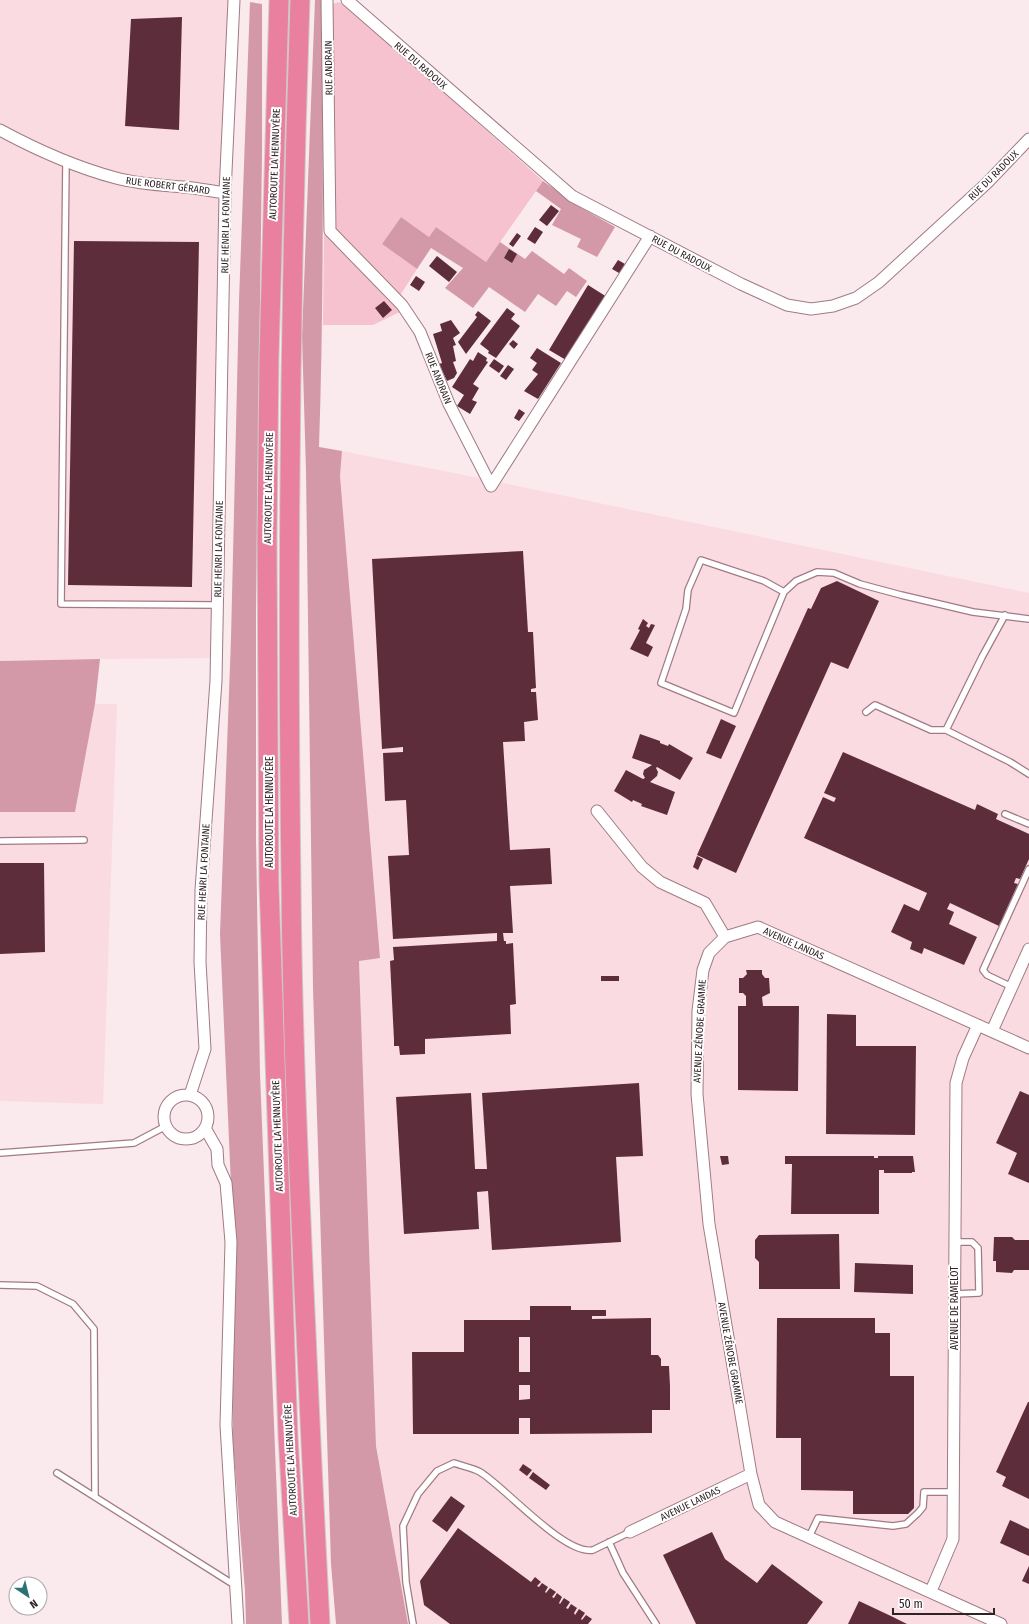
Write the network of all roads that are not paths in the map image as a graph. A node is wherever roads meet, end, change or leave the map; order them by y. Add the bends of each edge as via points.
1 (234, 0) edge
2 (279, 0) edge
3 (300, 0) edge
4 (327, 0) edge
5 (347, 0) edge
6 (0, 130) edge
7 (1029, 139) edge
8 (66, 162) junction
9 (225, 192) junction
10 (650, 236) junction
11 (784, 592) junction
12 (217, 605) junction
13 (1005, 615) junction
14 (1029, 619) edge
15 (866, 712) dead end
16 (946, 730) junction
17 (1029, 774) edge
18 (597, 811) dead end
19 (1005, 814) dead end
20 (1029, 824) edge
21 (84, 840) dead end
22 (0, 841) edge
23 (1029, 870) edge
24 (725, 937) junction
25 (1029, 949) edge
26 (1012, 987) junction
27 (978, 1025) junction
28 (992, 1031) junction
29 (1029, 1048) edge
30 (190, 1095) junction
31 (166, 1126) junction
32 (206, 1128) junction
33 (0, 1153) edge
34 (954, 1242) junction
35 (0, 1285) edge
36 (954, 1294) junction
37 (57, 1473) dead end
38 (751, 1474) junction
39 (954, 1492) junction
40 (95, 1497) junction
41 (630, 1532) joint
42 (809, 1538) junction
43 (609, 1542) junction
44 (236, 1586) junction
45 (931, 1591) junction
46 (321, 1622) edge
47 (238, 1624) edge
48 (299, 1624) edge
49 (413, 1624) edge
50 (656, 1624) edge
51 (1001, 1624) edge

1 - 9 street, RUE HENRI LA FONTAINE
2 - 48 highway, AUTOROUTE LA HENNUYÈRE via 268,484 269,885 288,1436
3 - 46 highway, AUTOROUTE LA HENNUYÈRE via 294,173 289,549 291,876 299,1165
4 - 10 street, RUE ANDRAIN via 330,231 402,305 420,332 450,404 491,486
5 - 10 street, RUE DU RADOUX via 572,196
6 - 8 street, RUE ROBERT GÉRARD
7 - 10 street, RUE DU RADOUX via 987,183 879,282 856,298 833,306 811,309 787,305
8 - 9 street, RUE ROBERT GÉRARD via 117,178 155,185
8 - 12 lane via 61,604
9 - 12 street, RUE HENRI LA FONTAINE
11 - 11 lane via 764,581 701,560 688,590 686,609 661,683 734,713
11 - 13 lane via 796,581 817,572 834,573 860,584 901,595 973,612
12 - 30 street, RUE HENRI LA FONTAINE via 216,681 201,890 200,962 205,1049
13 - 14 lane
13 - 16 lane
15 - 16 lane via 875,705 931,730
16 - 17 lane
18 - 24 street via 642,867 660,882 706,903
19 - 20 lane
21 - 22 lane
23 - 26 lane via 984,970 987,975
24 - 27 street, AVENUE LANDAS via 758,927
24 - 38 street, AVENUE ZÉNOBE GRAMME via 709,953 703,970 698,1011 697,1094 709,1224
25 - 26 street
26 - 28 street
27 - 28 street, AVENUE LANDAS
27 - 34 street, AVENUE DE RAMELOT via 963,1058 956,1083
28 - 29 street, AVENUE LANDAS
30 - 31 street via 177,1097 167,1106 164,1120
30 - 32 street via 205,1105 208,1116
31 - 32 street via 182,1138 196,1137
31 - 33 lane via 134,1143
32 - 44 street via 217,1149 218,1165 226,1183 231,1242 226,1425
34 - 36 street, AVENUE DE RAMELOT
34 - 36 lane via 972,1242 978,1248 979,1293
35 - 40 lane via 37,1286 73,1304 94,1328
36 - 39 street, AVENUE DE RAMELOT
37 - 40 lane
38 - 41 street, AVENUE LANDAS
38 - 42 street, AVENUE ZÉNOBE GRAMME via 759,1505 775,1522
39 - 42 lane via 924,1492 923,1507 906,1524 893,1526 818,1518
39 - 45 street, AVENUE DE RAMELOT via 953,1539
40 - 44 lane
41 - 43 lane
42 - 45 street, AVENUE ZÉNOBE GRAMME
43 - 49 lane via 593,1550 572,1545 546,1527 480,1472 454,1463 437,1471 418,1494 403,1526 406,1582
43 - 50 lane via 623,1573
44 - 47 street
45 - 51 street, AVENUE ZÉNOBE GRAMME

